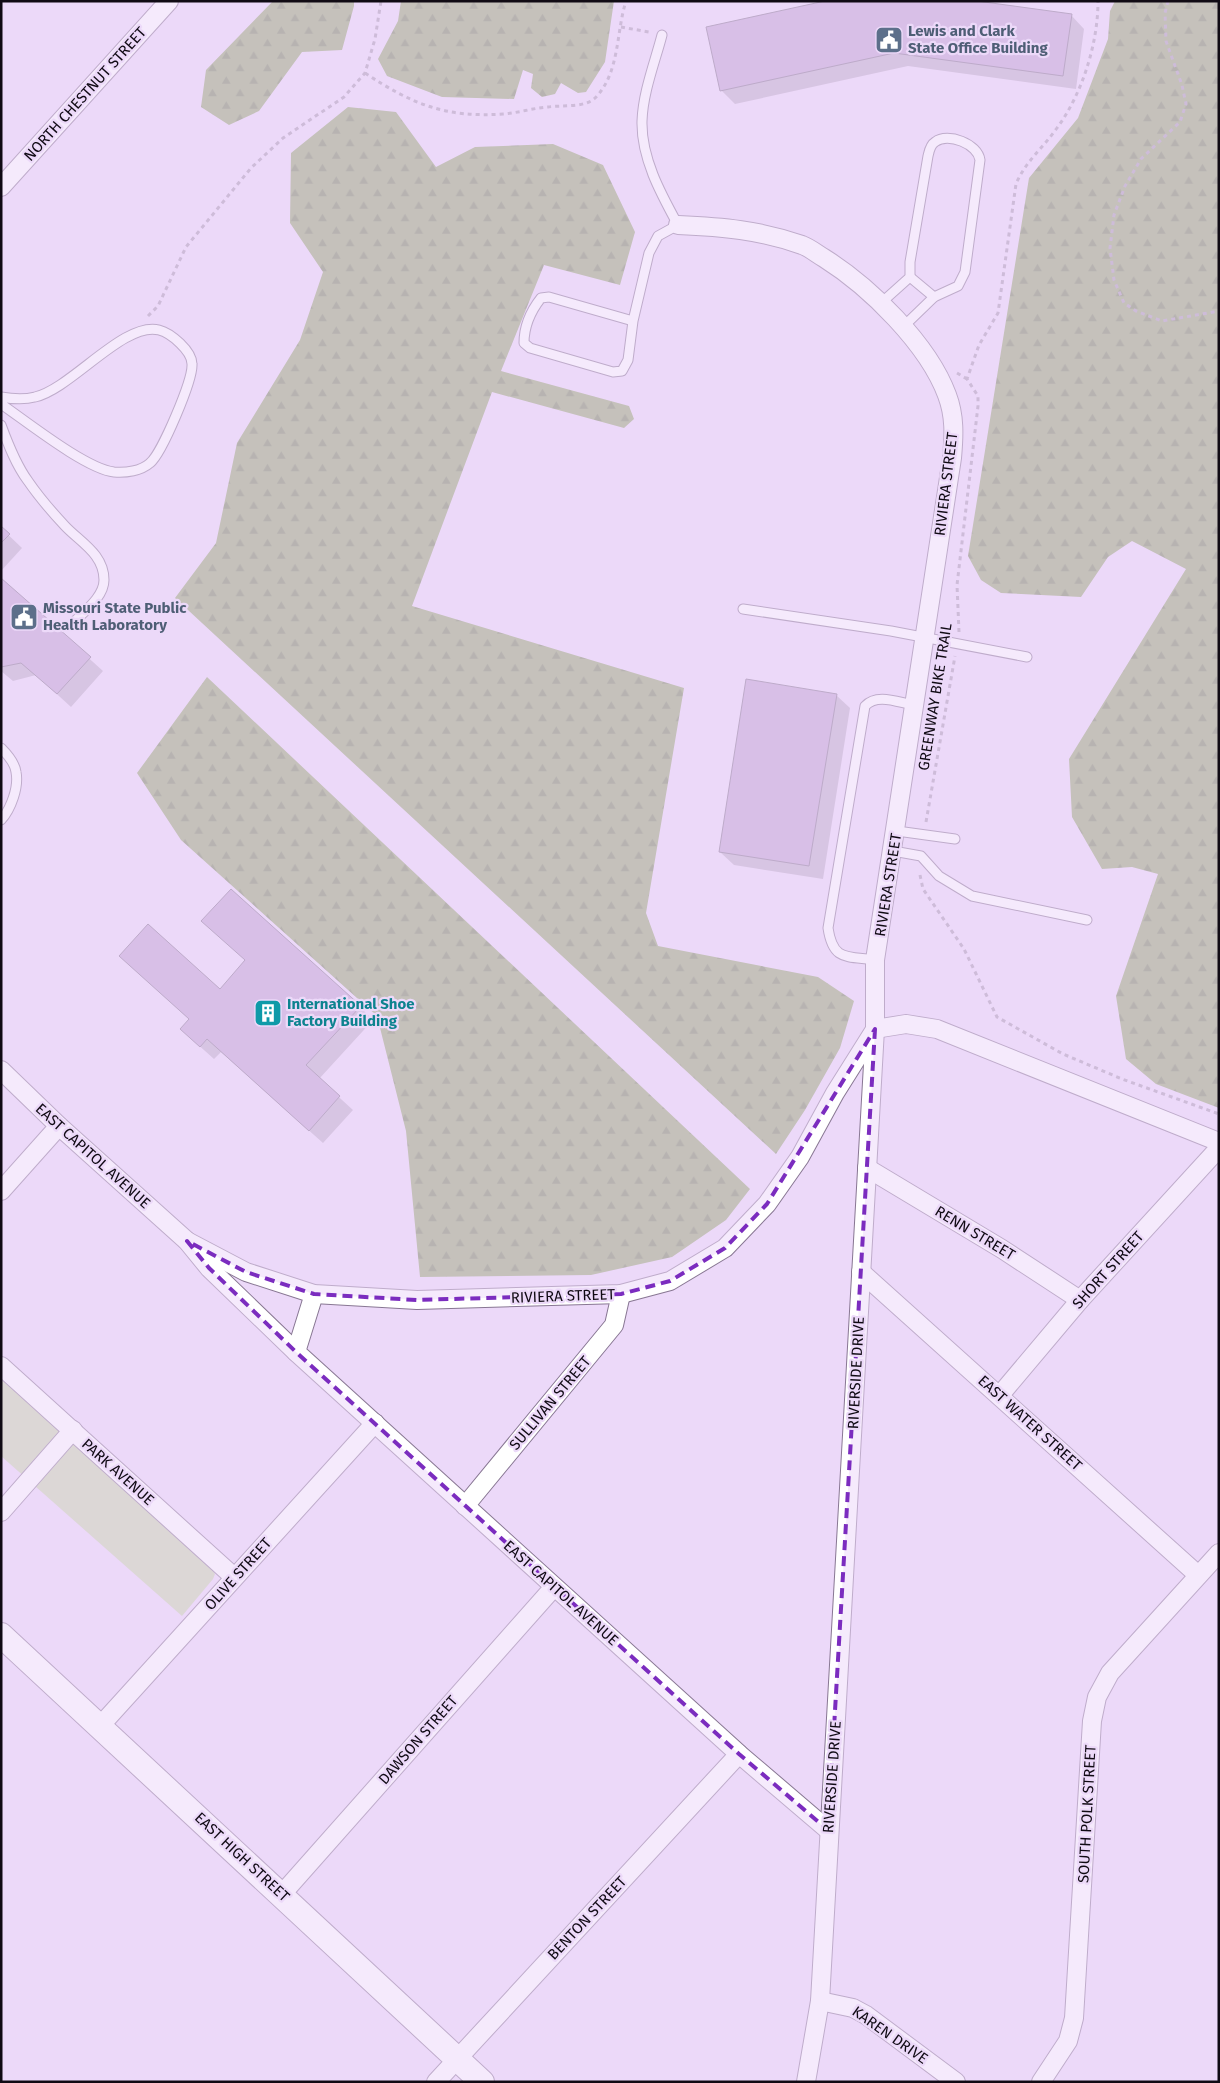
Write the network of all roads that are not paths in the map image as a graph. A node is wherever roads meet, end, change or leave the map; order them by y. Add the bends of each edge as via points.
1 (168, 1) edge
2 (662, 35) road end
3 (1, 187) edge
4 (678, 225) junction
5 (910, 277) junction
6 (934, 297) junction
7 (881, 303) junction
8 (633, 322) junction
9 (904, 326) junction
10 (1, 397) edge
11 (1, 404) edge
12 (1, 426) edge
13 (744, 609) dead end
14 (76, 620) dead end
15 (924, 637) junction
16 (1028, 657) dead end
17 (913, 705) junction
18 (1, 748) edge
19 (1, 820) edge
20 (897, 831) junction
21 (955, 840) dead end
22 (893, 851) junction
23 (1087, 920) dead end
24 (875, 960) junction
25 (876, 1029) junction
26 (1, 1070) edge
27 (59, 1126) junction
28 (1219, 1142) edge
29 (1219, 1148) edge
30 (867, 1168) junction
31 (1, 1191) edge
32 (187, 1241) junction
33 (861, 1272) junction
34 (314, 1294) junction
35 (621, 1294) junction
36 (1080, 1300) junction
37 (296, 1352) junction
38 (1, 1366) edge
39 (1000, 1395) junction
40 (375, 1422) junction
41 (72, 1430) junction
42 (465, 1506) junction
43 (1, 1512) edge
44 (1219, 1553) edge
45 (1198, 1575) junction
46 (234, 1578) junction
47 (554, 1587) junction
48 (1, 1635) edge
49 (101, 1725) junction
50 (739, 1754) junction
51 (828, 1830) junction
52 (282, 1894) junction
53 (820, 2001) junction
54 (456, 2059) junction
55 (436, 2082) edge
56 (482, 2082) edge
57 (806, 2082) edge
58 (956, 2082) edge
59 (1041, 2082) edge

1 - 3 street, NORTH CHESTNUT STREET
2 - 4 lane via 642,120 644,150
4 - 7 street, RIVIERA STREET via 747,229 804,245 850,274
4 - 8 lane via 658,236 648,253
5 - 6 lane
5 - 6 lane via 930,151 936,141 946,139 973,147 980,160 965,272 958,286
5 - 7 lane
6 - 9 lane
7 - 9 street, RIVIERA STREET
8 - 8 lane via 628,360 622,372 530,348 524,343 524,332 532,310 541,298 549,297
9 - 15 street, RIVIERA STREET via 938,375 953,415 952,458
10 - 11 lane via 42,395 121,340 145,331 158,330 188,352 192,363 190,377 156,457 149,464 123,472 103,469 74,453
12 - 14 lane via 26,479 46,506 88,546 101,565 104,581 97,598
13 - 15 lane
15 - 16 lane
15 - 17 street, RIVIERA STREET
17 - 20 street, RIVIERA STREET
17 - 24 lane via 879,698 865,706 828,928 831,945 841,955
18 - 19 lane via 16,771 15,793
20 - 21 lane
20 - 22 street, RIVIERA STREET
22 - 23 lane via 921,856 939,876 972,896
22 - 24 street, RIVIERA STREET
24 - 25 street, RIVIERA STREET
25 - 28 street via 906,1024 937,1029
25 - 30 street, RIVERSIDE DRIVE
25 - 35 street, RIVIERA STREET via 835,1093 800,1157 767,1204 725,1248 670,1281
26 - 27 street, EAST CAPITOL AVENUE
27 - 31 street
27 - 32 street, EAST CAPITOL AVENUE
29 - 36 street, SHORT STREET
30 - 33 street, RIVERSIDE DRIVE
30 - 36 street, RENN STREET
32 - 34 street, EAST CAPITOL AVENUE via 246,1272
32 - 37 street, EAST CAPITOL AVENUE via 209,1268
33 - 39 street, EAST WATER STREET
33 - 51 street, RIVERSIDE DRIVE via 841,1667
34 - 35 street, RIVIERA STREET via 417,1300
34 - 37 street
35 - 42 street, SULLIVAN STREET via 614,1325
36 - 39 street, SHORT STREET
37 - 40 street, EAST CAPITOL AVENUE
38 - 41 street, PARK AVENUE
39 - 45 street, EAST WATER STREET
40 - 42 street, EAST CAPITOL AVENUE
40 - 46 street, OLIVE STREET
41 - 43 street
41 - 46 street, PARK AVENUE
42 - 47 street, EAST CAPITOL AVENUE
44 - 45 street, SOUTH POLK STREET
45 - 59 street, SOUTH POLK STREET via 1110,1673 1097,1696 1092,1721 1074,2018 1068,2042
46 - 49 street, OLIVE STREET
47 - 50 street, EAST CAPITOL AVENUE
47 - 52 street, DAWSON STREET
48 - 49 main road, EAST HIGH STREET
49 - 52 main road, EAST HIGH STREET
50 - 51 street, EAST CAPITOL AVENUE
50 - 54 street, BENTON STREET
51 - 53 street, RIVERSIDE DRIVE
52 - 54 main road, EAST HIGH STREET
53 - 57 street, RIVERSIDE DRIVE
53 - 58 street, KAREN DRIVE via 853,2008 866,2015
54 - 55 street, BENTON STREET
54 - 56 main road, EAST HIGH STREET

